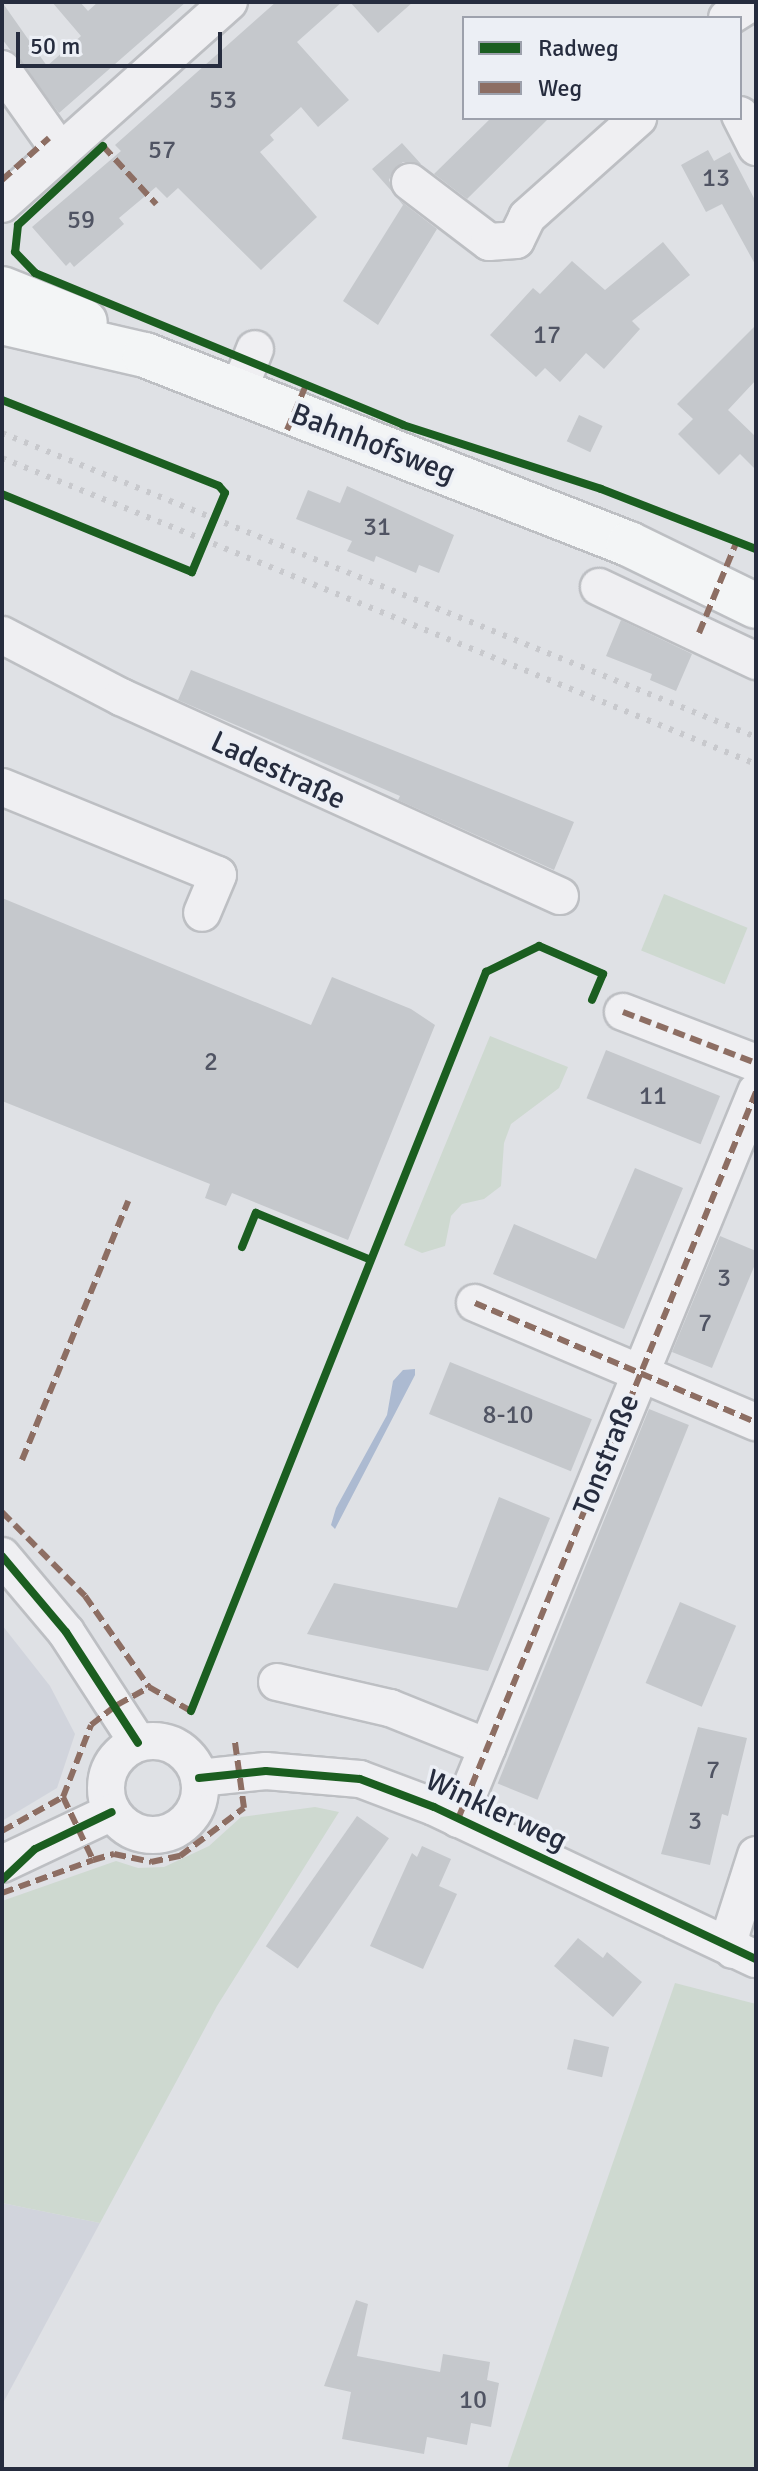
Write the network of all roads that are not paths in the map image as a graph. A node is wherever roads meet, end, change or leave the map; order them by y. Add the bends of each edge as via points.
1 (229, 2) edge
2 (753, 2) edge
3 (730, 16) edge
4 (2, 69) edge
5 (742, 119) edge
6 (636, 120) edge
7 (756, 147) edge
8 (60, 151) junction
9 (410, 182) dead end
10 (14, 193) edge
11 (2, 219) edge
12 (8, 293) edge
13 (255, 349) dead end
14 (238, 392) junction
15 (629, 544) junction
16 (756, 575) edge
17 (599, 587) dead end
18 (756, 606) edge
19 (2, 635) edge
20 (756, 661) edge
21 (2, 787) edge
22 (560, 896) dead end
23 (202, 913) dead end
24 (623, 1012) dead end
25 (756, 1063) edge
26 (756, 1092) edge
27 (475, 1303) dead end
28 (640, 1376) junction
29 (756, 1422) edge
30 (2, 1556) edge
31 (277, 1682) dead end
32 (138, 1743) junction
33 (487, 1747) junction
34 (199, 1778) junction
35 (112, 1812) junction
36 (458, 1819) junction
37 (756, 1855) edge
38 (2, 1864) edge
39 (745, 1954) edge

1 - 8 street
2 - 3 street
4 - 8 street
5 - 7 street
6 - 9 street via 527,217 516,240 489,242
8 - 10 street
10 - 11 street
12 - 14 main road, Bahnhofsweg via 85,322 117,345
13 - 14 street
14 - 15 main road, Bahnhofsweg
15 - 16 main road, Bahnhofsweg
15 - 18 main road, Bahnhofsweg
17 - 20 street
19 - 22 street, Ladestraße via 121,697
21 - 23 street via 218,875
24 - 25 street
26 - 28 street, Tonstraße
27 - 28 street
28 - 29 street
28 - 33 street, Tonstraße
30 - 32 street via 66,1632
31 - 33 street via 390,1708
32 - 34 street via 174,1746
32 - 35 street via 111,1765 106,1795
33 - 36 street, Tonstraße
34 - 35 street via 195,1808 170,1831 135,1832
34 - 36 street, Winklerweg via 266,1771 360,1779
35 - 38 street
36 - 39 street, Winklerweg
37 - 39 street via 731,1933

